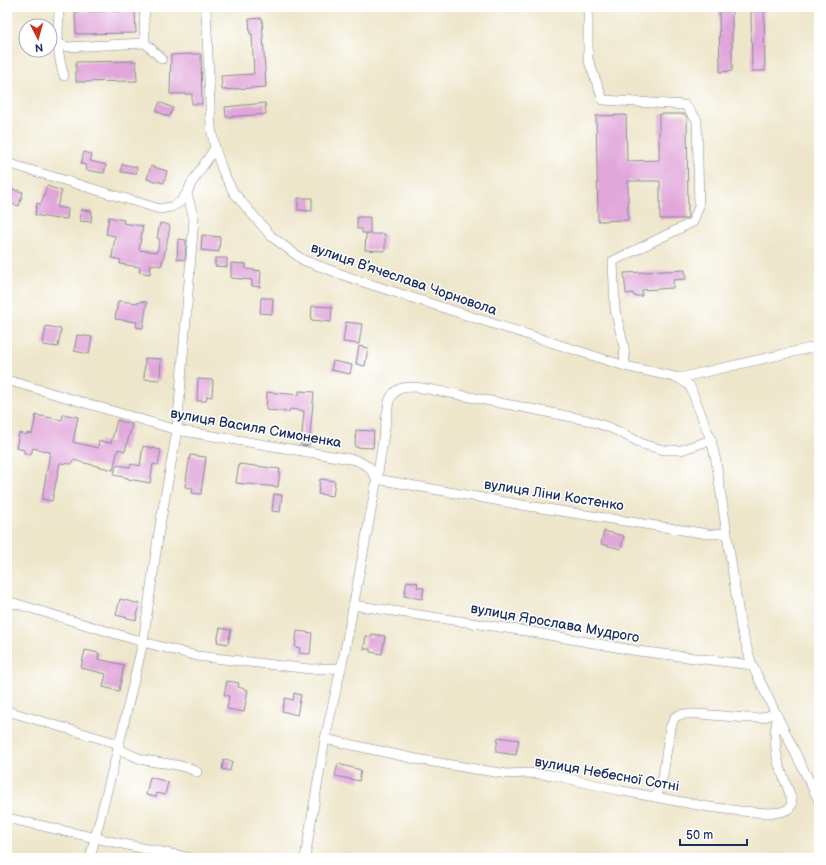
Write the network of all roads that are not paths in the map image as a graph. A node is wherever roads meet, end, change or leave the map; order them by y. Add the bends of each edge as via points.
1 (62, 7) edge
2 (146, 7) edge
3 (206, 7) edge
4 (588, 7) edge
5 (58, 43) junction
6 (145, 43) junction
7 (162, 59) dead end
8 (64, 76) dead end
9 (215, 148) junction
10 (7, 163) edge
11 (187, 193) junction
12 (819, 346) edge
13 (625, 366) junction
14 (679, 378) junction
15 (7, 380) edge
16 (177, 430) junction
17 (711, 440) junction
18 (377, 479) junction
19 (727, 532) junction
20 (7, 601) edge
21 (353, 605) junction
22 (143, 642) junction
23 (752, 665) junction
24 (341, 668) junction
25 (7, 712) edge
26 (776, 715) junction
27 (326, 739) junction
28 (119, 747) junction
29 (197, 772) dead end
30 (656, 797) junction
31 (819, 801) edge
32 (7, 818) edge
33 (95, 837) junction
34 (90, 858) edge
35 (192, 858) edge
36 (305, 858) edge

1 - 5 street via 59,10
2 - 6 street
3 - 9 street, вулиця Вʼячеслава Чорновола via 211,128
4 - 13 street via 588,59 603,100 685,105 697,120 699,206 693,222 613,261 614,310 624,347
5 - 6 street via 67,47
5 - 8 street via 59,60
6 - 7 street
9 - 11 street
9 - 13 street, вулиця Вʼячеслава Чорновола via 234,193 271,236 303,260 357,280
10 - 11 street via 160,209 180,202
11 - 16 street via 194,220
12 - 14 street
13 - 14 street, вулиця Вʼячеслава Чорновола
14 - 17 street via 690,386
15 - 16 street, вулиця Василя Симоненка
16 - 18 street, вулиця Василя Симоненка via 356,460 369,467
16 - 22 street
17 - 18 street via 681,450 664,450 645,445 611,428 575,417 431,389 405,387 397,389 389,401
17 - 19 street
18 - 19 street, вулиця Ліни Костенко via 708,534
18 - 21 street
19 - 23 street via 741,628
20 - 22 street
21 - 23 street, вулиця Ярослава Мудрого via 638,651
21 - 24 street
22 - 24 street via 197,656 310,669
22 - 28 street
23 - 26 street
24 - 27 street
25 - 28 street
26 - 30 street via 748,718 684,714 674,717 663,776
26 - 30 street, вулиця Небесної Сотні via 776,751 792,797 789,809 768,813 740,811
26 - 31 street
27 - 30 street, вулиця Небесної Сотні via 416,759 507,774 553,775
27 - 36 street
28 - 29 street via 142,759 182,766
28 - 33 street
32 - 33 street
33 - 34 street
33 - 35 street

